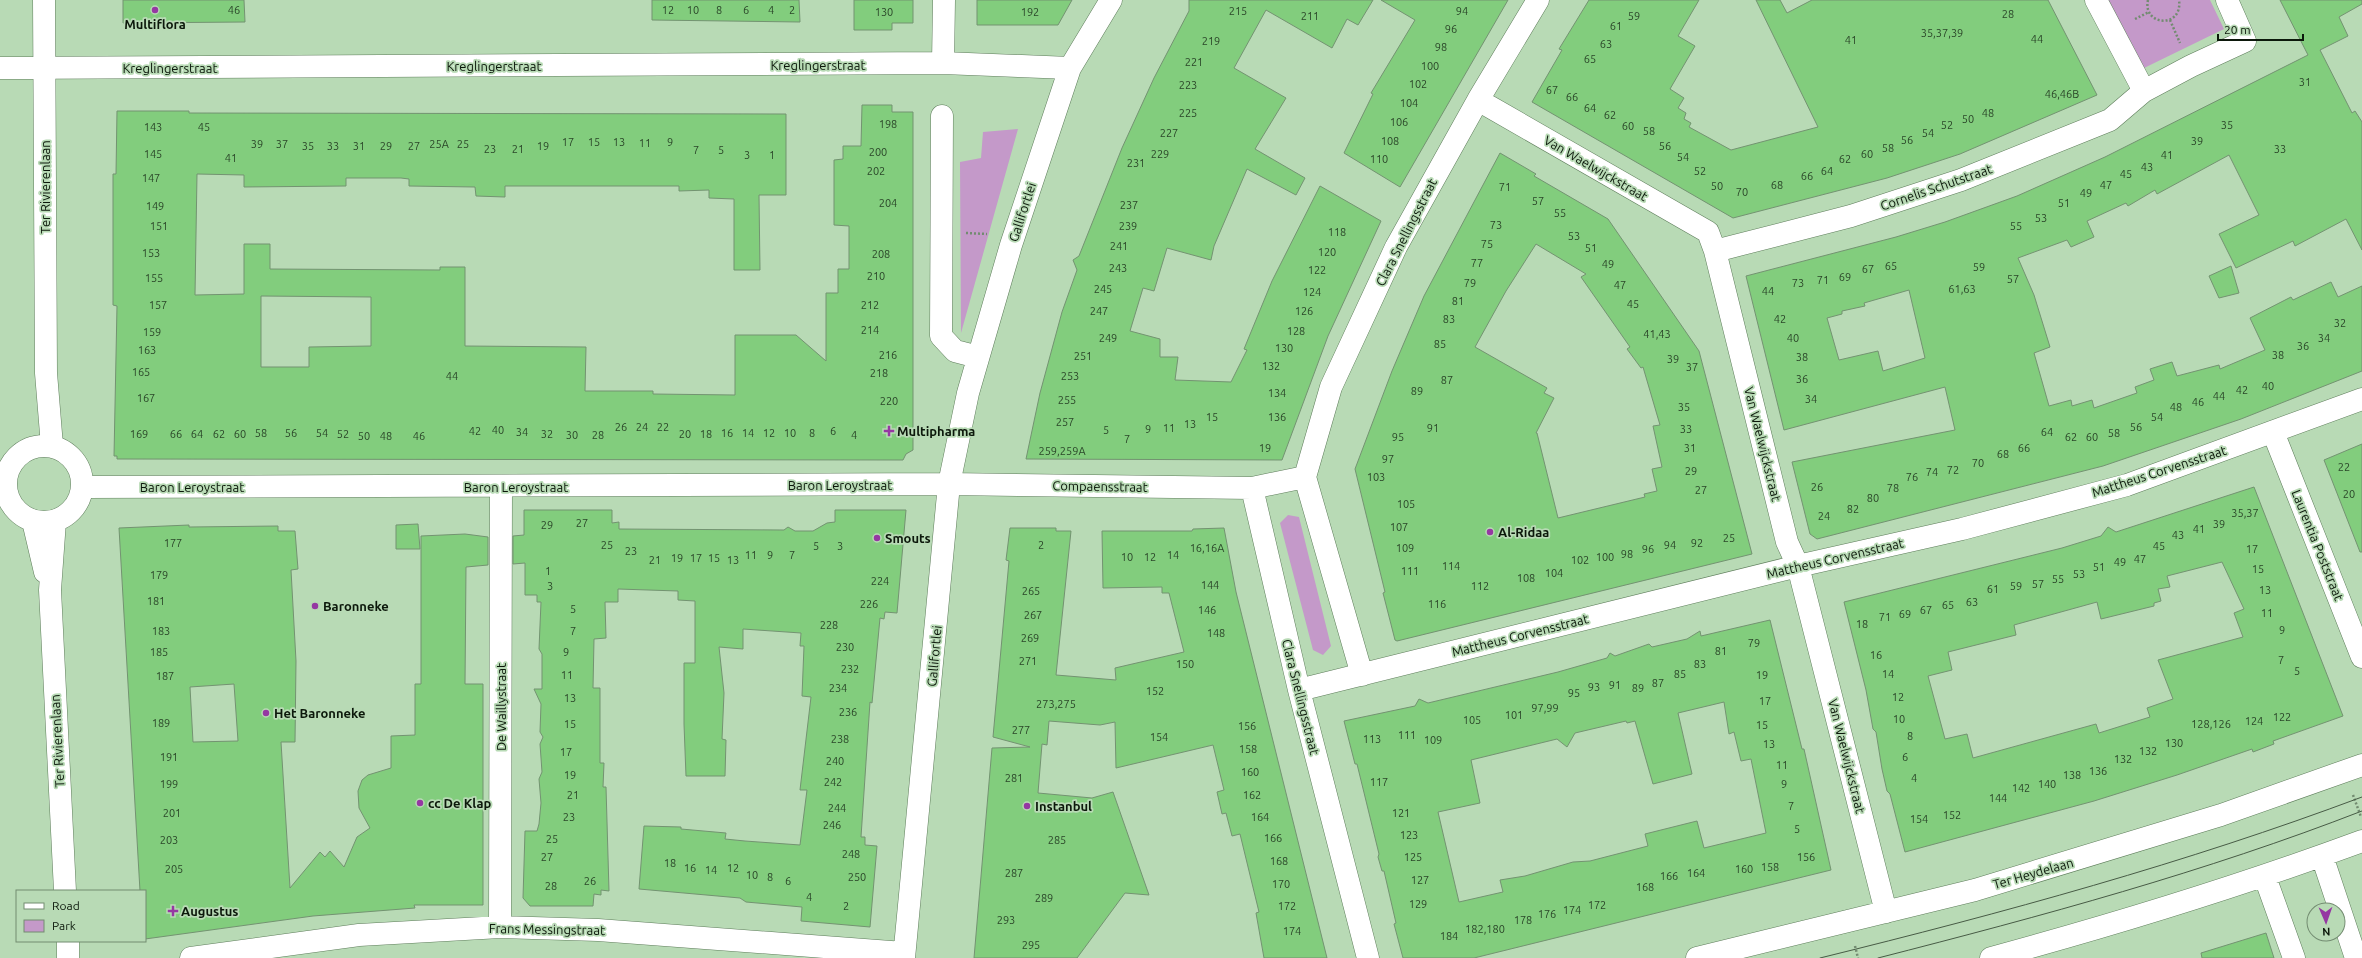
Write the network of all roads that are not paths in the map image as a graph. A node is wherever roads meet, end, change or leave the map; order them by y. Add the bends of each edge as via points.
1 (44, 0) edge
2 (944, 0) edge
3 (1111, 0) edge
4 (1538, 0) edge
5 (2096, 0) edge
6 (2227, 0) edge
7 (943, 63) junction
8 (0, 68) edge
9 (1070, 68) junction
10 (44, 69) junction
11 (2144, 91) junction
12 (1478, 100) junction
13 (942, 116) dead end
14 (1715, 251) junction
15 (978, 357) junction
16 (2362, 399) edge
17 (2273, 432) junction
18 (42, 447) junction
19 (1305, 477) junction
20 (949, 484) junction
21 (83, 487) junction
22 (501, 487) junction
23 (1252, 488) junction
24 (3, 491) edge
25 (33, 521) junction
26 (55, 521) junction
27 (1798, 566) junction
28 (50, 590) junction
29 (2362, 657) edge
30 (1362, 675) junction
31 (1299, 690) junction
32 (2362, 765) edge
33 (2362, 841) edge
34 (2322, 856) junction
35 (2264, 876) junction
36 (65, 890) edge
37 (1886, 912) junction
38 (500, 927) junction
39 (68, 942) edge
40 (904, 956) edge
41 (68, 958) edge
42 (191, 958) edge
43 (1368, 958) edge
44 (1698, 958) edge
45 (1990, 958) edge
46 (2294, 958) edge
47 (2356, 958) edge

1 - 10 street, Ter Rivierenlaan
2 - 7 street
3 - 9 street, Gallifortlei
4 - 12 street, Clara Snellingsstraat
5 - 11 street
6 - 11 street, Cornelis Schutstraat via 2245,41
7 - 9 street
7 - 10 street, Kreglingerstraat
8 - 10 street, Kreglingerstraat
9 - 15 street, Gallifortlei via 1015,234
10 - 18 street, Ter Rivierenlaan via 46,374
11 - 14 street, Cornelis Schutstraat via 2110,120 1961,180 1851,216
12 - 14 street, Van Waelwijckstraat via 1708,232
12 - 19 street, Clara Snellingsstraat via 1396,247 1334,380
13 - 15 street via 941,336 955,351
14 - 27 street, Van Waelwijckstraat via 1787,542
15 - 20 street, Gallifortlei
16 - 17 street, Mattheus Corvensstraat
17 - 27 street, Mattheus Corvensstraat via 2127,485 1962,529
17 - 29 street, Laurentia Poststraat
18 - 21 street via 72,456 78,465
18 - 24 street via 20,454 11,464
19 - 23 street
19 - 30 street
20 - 22 street, Baron Leroystraat
20 - 23 street, Compaensstraat
20 - 40 street, Gallifortlei
21 - 22 street, Baron Leroystraat
21 - 26 street via 74,508
22 - 38 street, De Waillystraat
23 - 31 street, Clara Snellingsstraat
24 - 25 street via 15,509 23,517
25 - 26 street
25 - 28 street, Ter Rivierenlaan
26 - 28 street, Ter Rivierenlaan
27 - 30 street, Mattheus Corvensstraat
27 - 37 street, Van Waelwijckstraat
28 - 36 street, Ter Rivierenlaan
30 - 31 street, Mattheus Corvensstraat
31 - 43 street, Clara Snellingsstraat
32 - 37 street, Ter Heydelaan via 2118,848 1975,890
33 - 34 street
34 - 35 street
34 - 47 street
35 - 45 street via 2135,918
35 - 46 street
37 - 44 street, Ter Heydelaan
38 - 40 street, Frans Messingstraat via 598,930
38 - 42 street, Frans Messingstraat via 359,935
39 - 41 street

